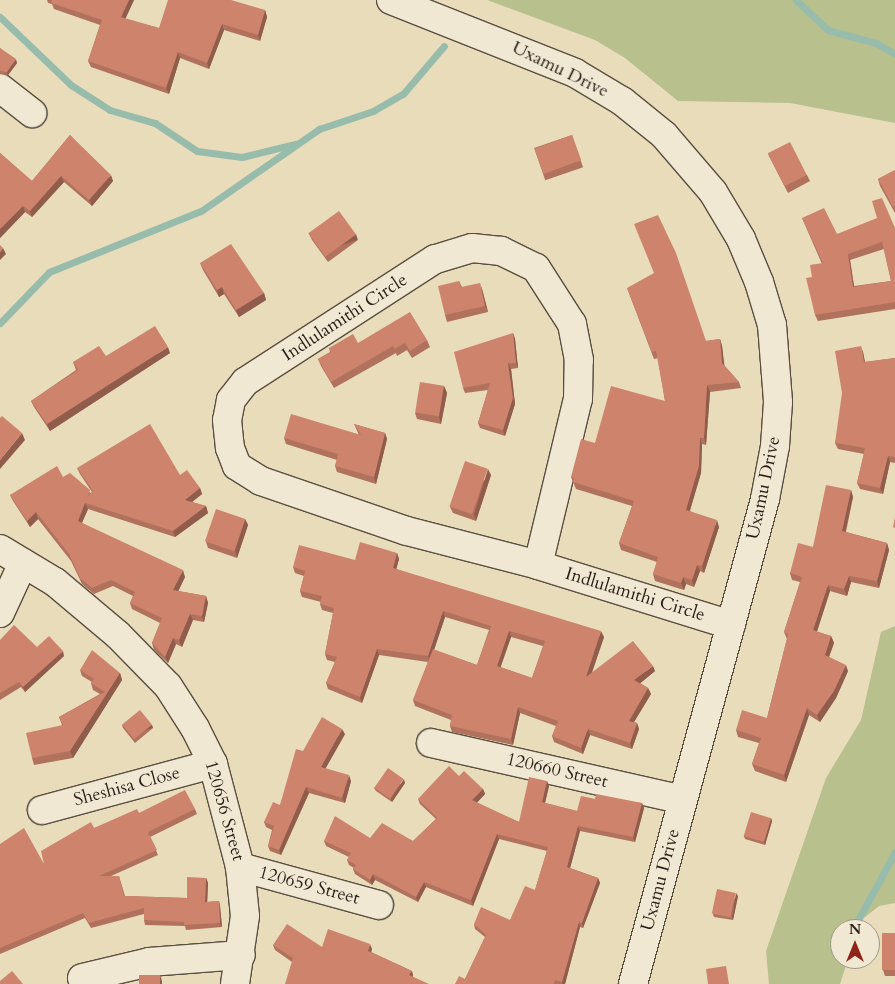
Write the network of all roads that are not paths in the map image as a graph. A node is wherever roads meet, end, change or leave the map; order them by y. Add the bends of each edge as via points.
1 (392, 0) edge
2 (0, 88) edge
3 (32, 113) dead end
4 (0, 549) edge
5 (23, 563) junction
6 (538, 565) junction
7 (0, 613) edge
8 (732, 626) junction
9 (431, 743) dead end
10 (213, 764) junction
11 (683, 800) junction
12 (42, 810) dead end
13 (240, 867) junction
14 (379, 906) dead end
15 (241, 955) junction
16 (82, 978) dead end
17 (235, 984) edge
18 (633, 984) edge

1 - 8 street, Uxamu Drive via 575,73 622,101 664,135 695,169 741,239 772,325 778,402 775,446 765,499
2 - 3 street
4 - 5 street, 120656 Street
5 - 7 street
5 - 10 street, 120656 Street via 54,582 118,635 168,686
6 - 6 street, Indlulamithi Circle via 407,531 261,481 237,466 230,448 227,420 231,400 246,382 435,260 472,248 501,251 536,268 572,324 579,360 578,399
6 - 8 street, Indlulamithi Circle
8 - 11 street, Uxamu Drive
9 - 11 street, 120660 Street
10 - 12 street, Sheshisa Close
10 - 13 street, 120656 Street
11 - 18 street, Uxamu Drive
13 - 14 street, 120659 Street
13 - 15 street, 120656 Street via 245,916
15 - 16 street via 149,962
15 - 17 street, 120656 Street

